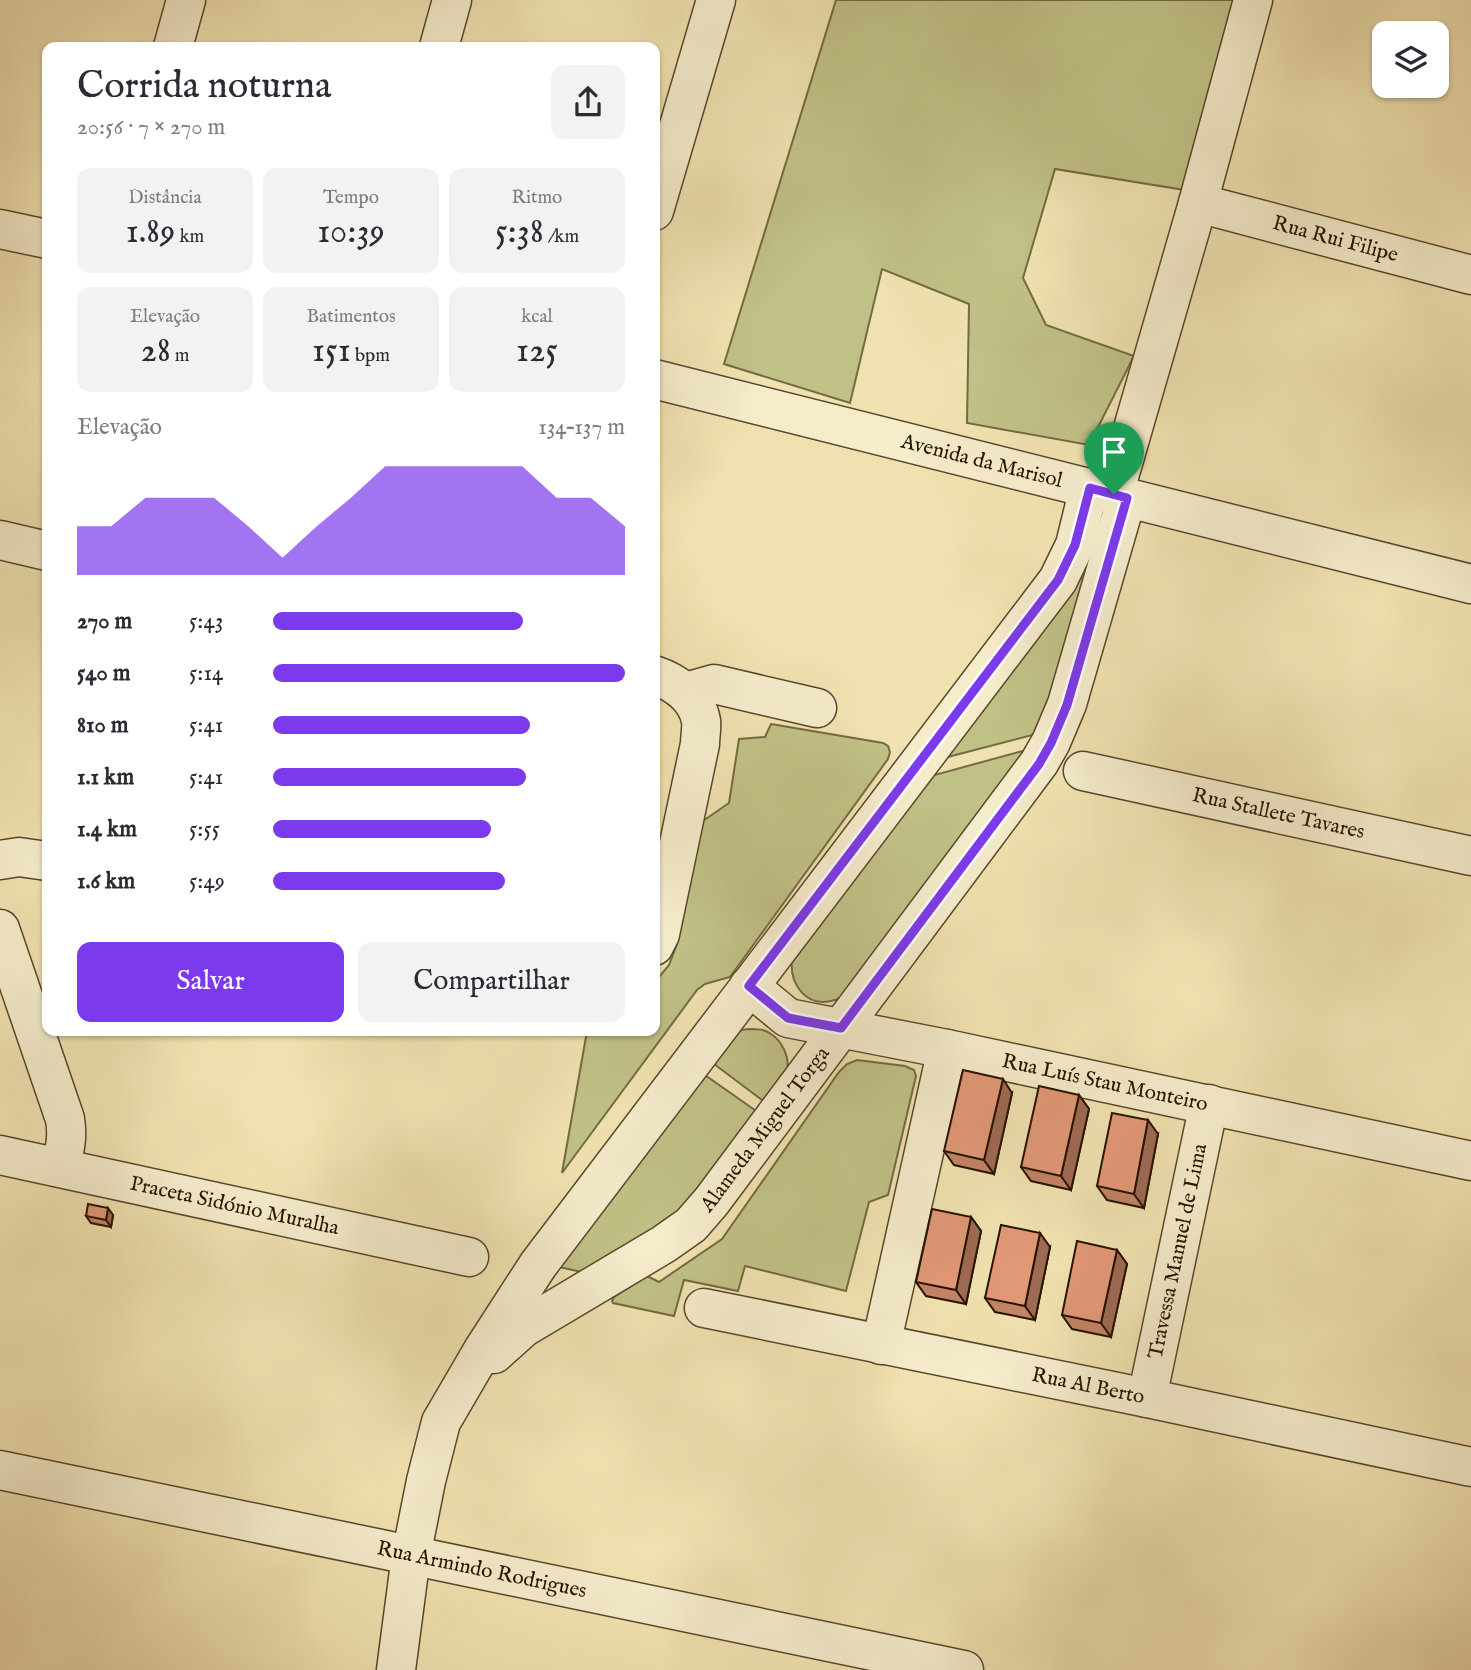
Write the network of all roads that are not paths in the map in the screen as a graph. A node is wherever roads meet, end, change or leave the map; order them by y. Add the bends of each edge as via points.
1 (186, 0) edge
2 (452, 0) edge
3 (716, 0) edge
4 (1253, 0) edge
5 (174, 42) edge
6 (440, 42) edge
7 (660, 191) edge
8 (1198, 204) junction
9 (0, 229) edge
10 (42, 238) edge
11 (1471, 275) edge
12 (660, 380) edge
13 (1110, 493) junction
14 (0, 540) edge
15 (42, 550) edge
16 (1471, 584) edge
17 (670, 684) edge
18 (817, 708) dead end
19 (1083, 771) dead end
20 (1471, 856) edge
21 (0, 860) edge
22 (42, 860) edge
23 (0, 929) edge
24 (660, 934) edge
25 (749, 986) junction
26 (841, 1028) junction
27 (947, 1049) junction
28 (1209, 1104) junction
29 (0, 1155) edge
30 (1471, 1161) edge
31 (60, 1167) junction
32 (468, 1257) dead end
33 (704, 1308) dead end
34 (881, 1345) junction
35 (1147, 1398) junction
36 (442, 1422) junction
37 (1471, 1467) edge
38 (0, 1470) edge
39 (411, 1556) junction
40 (396, 1670) edge
41 (964, 1670) edge

1 - 5 street
2 - 6 street
3 - 7 street
4 - 8 street
8 - 11 street, Rua Rui Filipe
8 - 13 street
9 - 10 street
12 - 13 street, Avenida da Marisol
13 - 16 street, Avenida da Marisol
13 - 25 street, Alameda Miguel Torga via 1058,580
13 - 26 street, Alameda Miguel Torga via 1067,705 1047,749
14 - 15 street
17 - 18 street via 714,684
17 - 24 street via 695,706 701,721
19 - 20 street, Rua Stallete Tavares
21 - 22 street
23 - 31 street via 65,1119 66,1144
25 - 26 street, Rua Luís Stau Monteiro via 788,1018
25 - 36 street, Alameda Miguel Torga via 538,1265
26 - 27 street, Rua Luís Stau Monteiro
26 - 36 street, Alameda Miguel Torga via 691,1225 523,1328 484,1365
27 - 28 street, Rua Luís Stau Monteiro
27 - 34 street
28 - 30 street, Rua Luís Stau Monteiro
28 - 35 street, Travessa Manuel de Lima
29 - 31 street, Praceta Sidónio Muralha
31 - 32 street, Praceta Sidónio Muralha
33 - 34 street, Rua Al Berto
34 - 35 street, Rua Al Berto
35 - 37 street, Rua Al Berto
36 - 39 street, Alameda Miguel Torga
38 - 39 street, Rua Armindo Rodrigues
39 - 40 street, Alameda Miguel Torga
39 - 41 street, Rua Armindo Rodrigues

